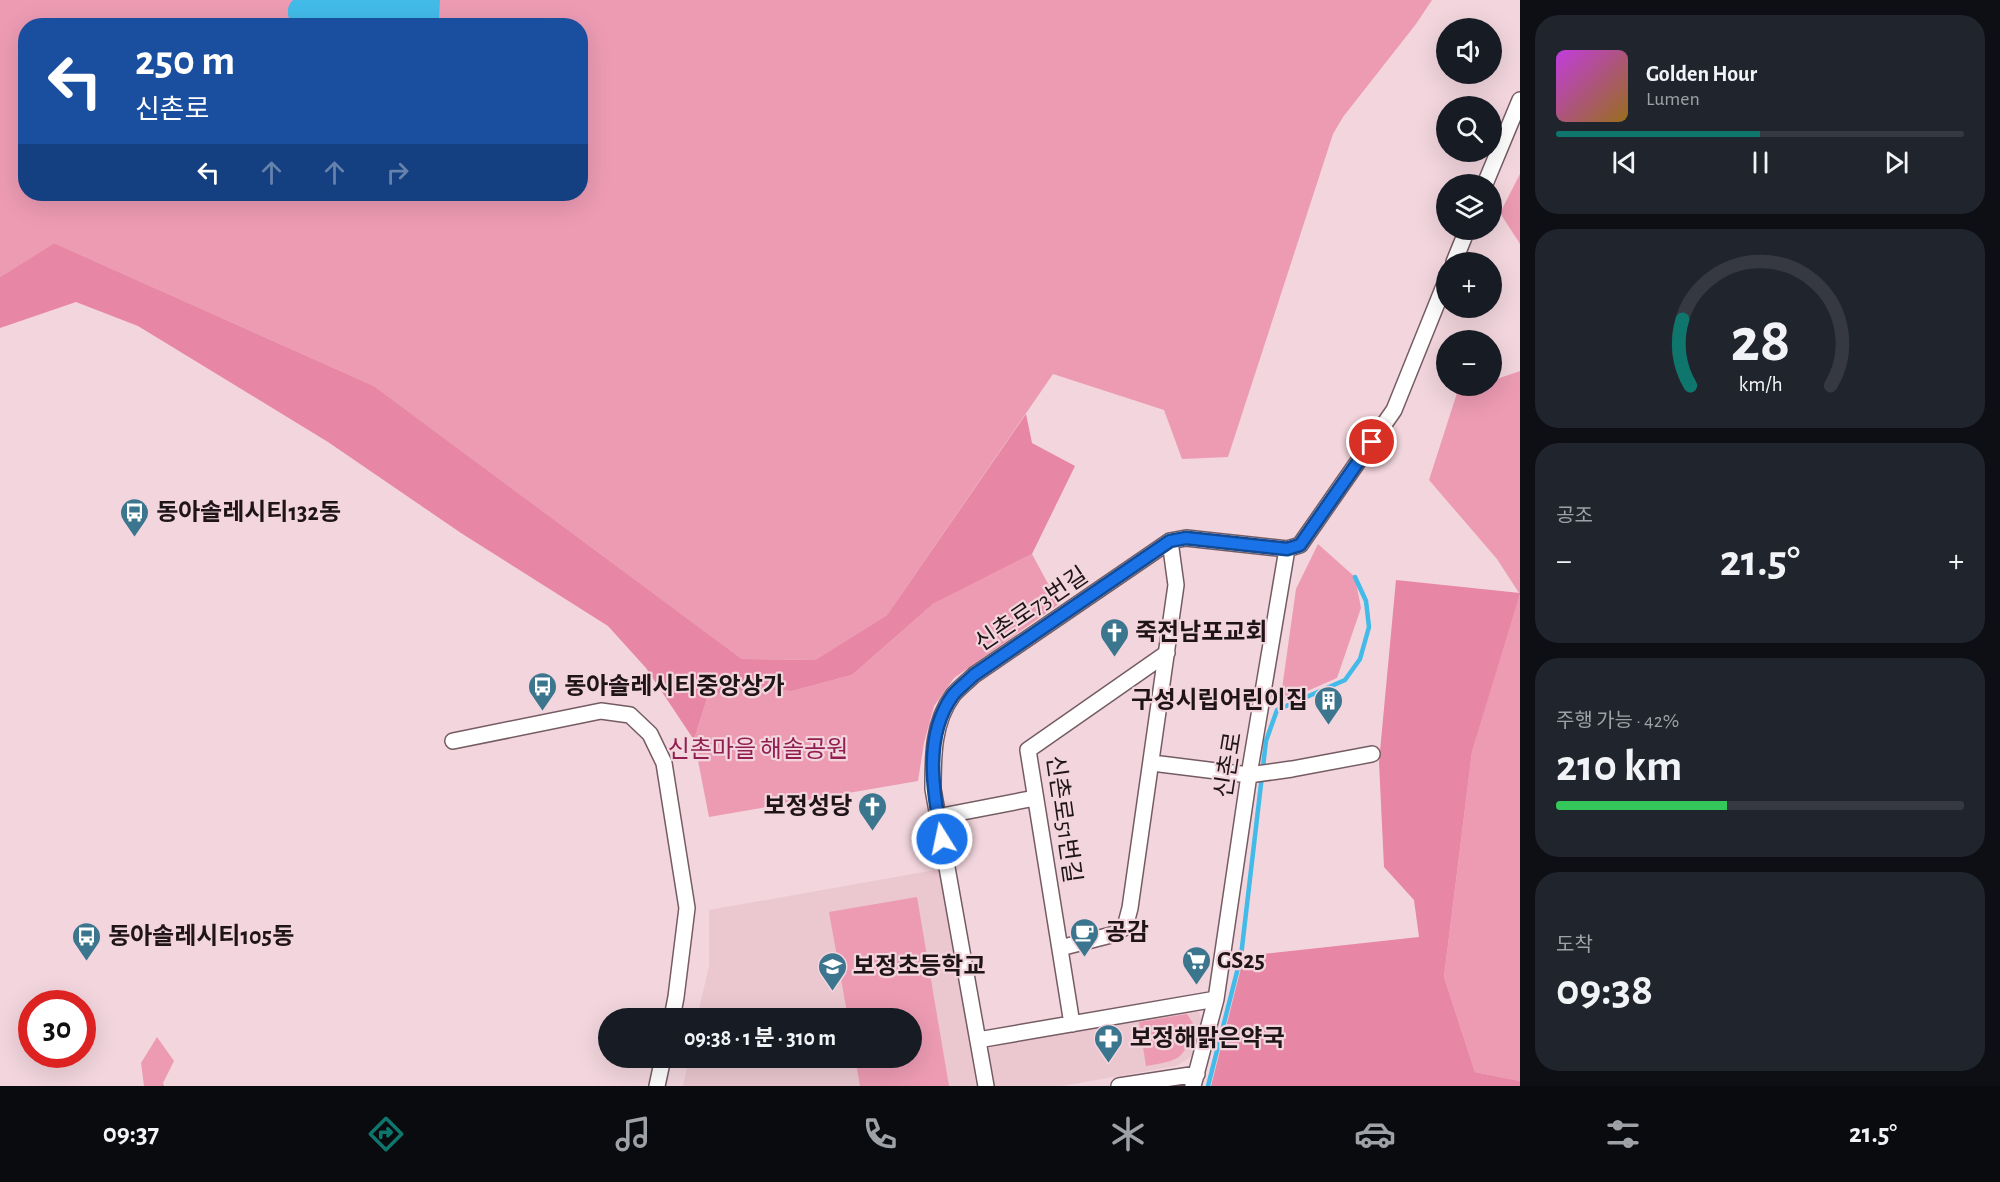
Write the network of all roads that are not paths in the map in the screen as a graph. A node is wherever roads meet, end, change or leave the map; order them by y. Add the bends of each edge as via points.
1 (1520, 100) edge
2 (1489, 174) edge
3 (1436, 306) edge
4 (1170, 541) junction
5 (1287, 549) junction
6 (1167, 652) junction
7 (453, 741) dead end
8 (1372, 754) dead end
9 (1152, 763) junction
10 (1249, 775) junction
11 (1035, 798) junction
12 (938, 817) junction
13 (1060, 948) junction
14 (1216, 999) junction
15 (674, 1008) edge
16 (1072, 1024) junction
17 (978, 1040) junction
18 (661, 1068) edge
19 (1195, 1080) edge
20 (657, 1086) edge
21 (986, 1086) edge
22 (1119, 1086) edge

1 - 2 street
3 - 5 street via 1394,410 1300,545
4 - 5 street via 1186,538
4 - 6 street via 1176,585
4 - 12 street, 신촌로73번길 via 974,675 954,694 938,723 933,752
5 - 10 street, 신촌로
6 - 9 street
6 - 11 street, 신촌로51번길 via 1028,750
7 - 15 street via 601,711 630,715 650,734 664,763 687,908
8 - 10 street
9 - 10 street
9 - 13 street via 1125,927 1115,934
10 - 14 street, 신촌로
11 - 12 street
11 - 13 street, 신촌로51번길
12 - 17 street, 신촌로73번길
13 - 16 street, 신촌로51번길
14 - 16 street
14 - 19 street, 신촌로
16 - 17 street
17 - 21 street, 신촌로73번길
18 - 20 street
19 - 22 street

